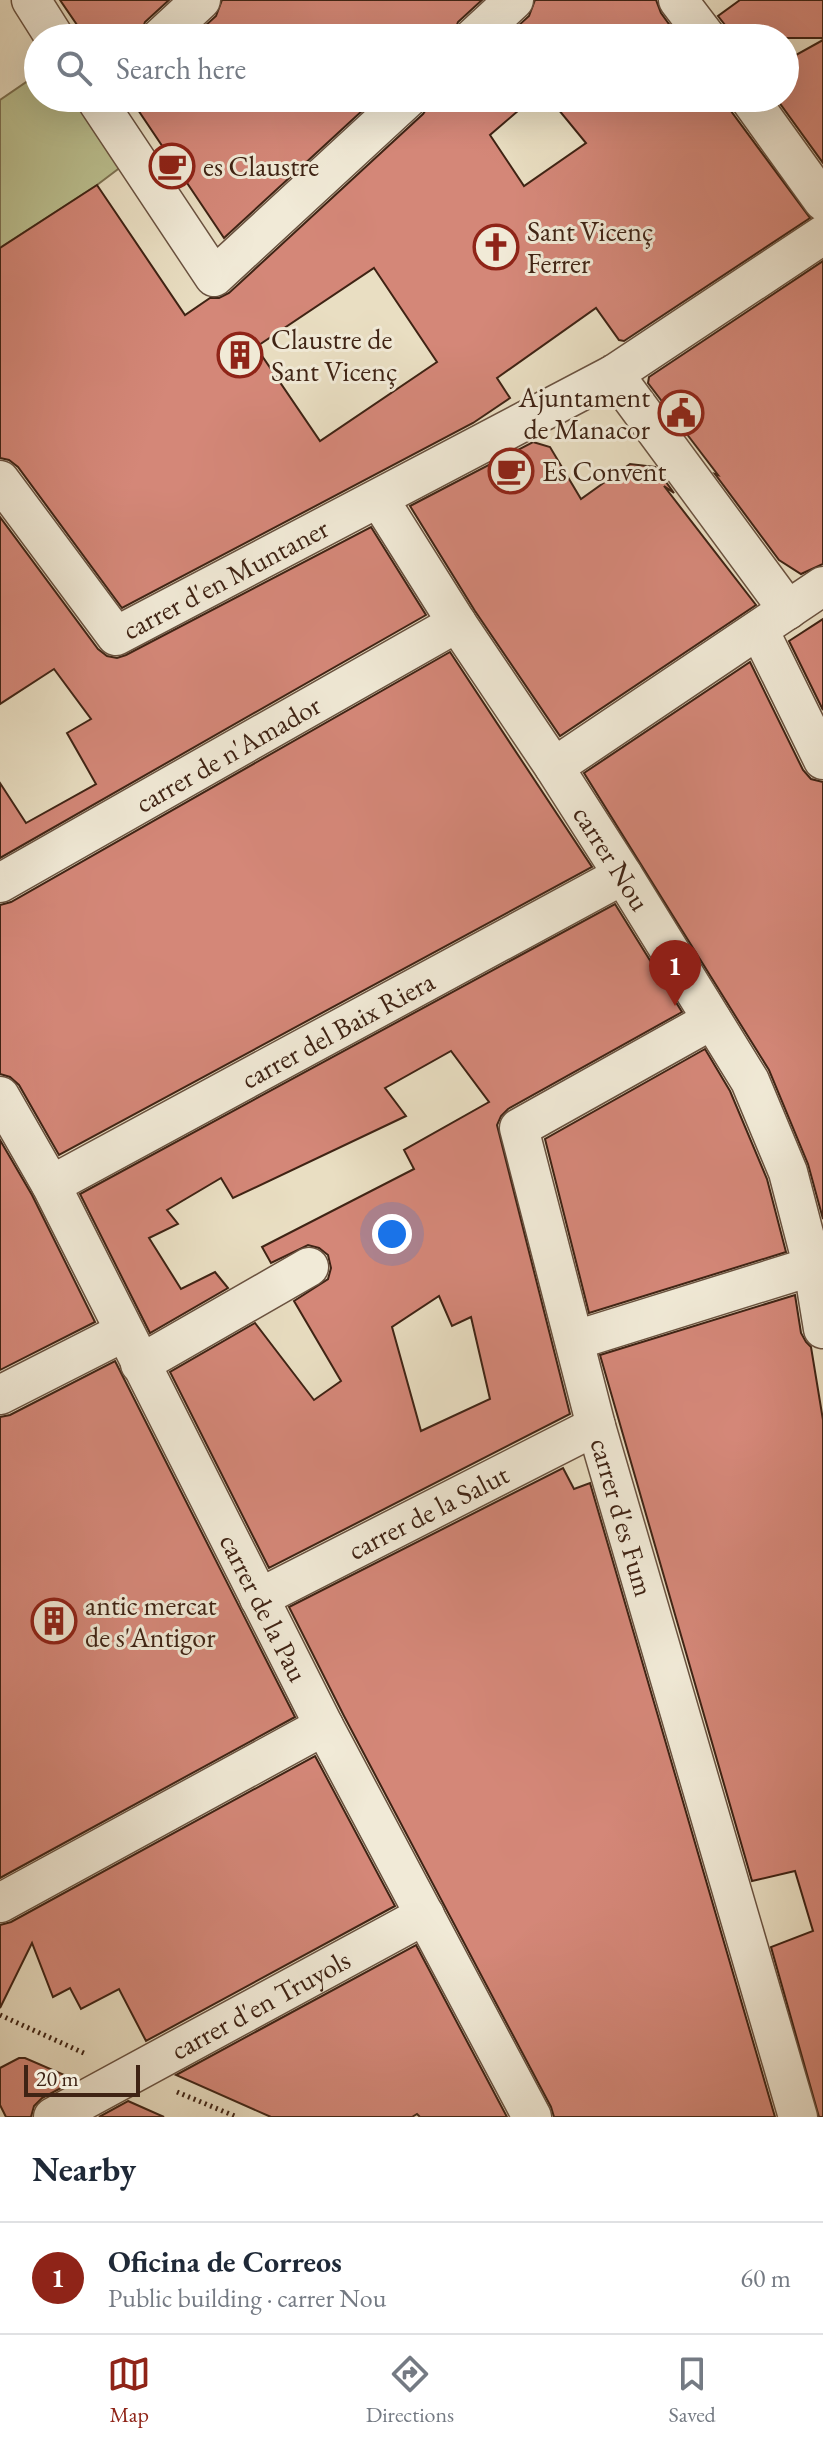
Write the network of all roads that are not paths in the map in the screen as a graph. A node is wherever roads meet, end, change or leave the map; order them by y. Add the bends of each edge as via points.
1 (31, 0) edge
2 (201, 0) edge
3 (514, 0) edge
4 (46, 24) edge
5 (175, 24) edge
6 (488, 24) edge
7 (105, 112) edge
8 (393, 112) edge
9 (759, 112) edge
10 (823, 201) edge
11 (823, 235) edge
12 (614, 374) junction
13 (0, 480) edge
14 (379, 499) junction
15 (823, 586) edge
16 (773, 620) junction
17 (457, 623) junction
18 (823, 760) edge
19 (554, 767) junction
20 (623, 875) junction
21 (0, 883) edge
22 (712, 1020) junction
23 (0, 1096) edge
24 (51, 1185) junction
25 (818, 1266) edge
26 (309, 1267) dead end
27 (823, 1329) edge
28 (576, 1340) junction
29 (132, 1348) junction
30 (0, 1395) edge
31 (596, 1426) junction
32 (259, 1598) junction
33 (324, 1726) junction
34 (4, 1889) edge
35 (425, 1915) junction
36 (53, 2117) edge
37 (532, 2117) edge
38 (798, 2117) edge

1 - 4 street
2 - 5 street
3 - 6 street
7 - 8 street via 214,277
9 - 10 street
11 - 12 street
12 - 14 street
12 - 16 street
13 - 14 street, carrer d'en Muntaner via 116,636
14 - 17 street, carrer Nou
15 - 16 street
16 - 18 street
16 - 19 street
17 - 19 street, carrer Nou
17 - 21 street, carrer de n'Amador
19 - 20 street, carrer Nou
20 - 22 street, carrer Nou
20 - 24 street, carrer del Baix Riera
22 - 25 street, carrer Nou via 750,1081 788,1172
22 - 28 street, carrer d'es Fum via 519,1128
23 - 24 street, carrer de la Pau
24 - 29 street, carrer de la Pau
25 - 27 street, carrer Nou
25 - 28 street
26 - 29 street
28 - 31 street, carrer d'es Fum
29 - 30 street
29 - 32 street, carrer de la Pau
31 - 32 street, carrer de la Salut
31 - 38 street, carrer d'es Fum
32 - 33 street, carrer de la Pau
33 - 34 street
33 - 35 street, carrer de la Pau
35 - 36 street, carrer d'en Truyols
35 - 37 street, carrer de la Pau

